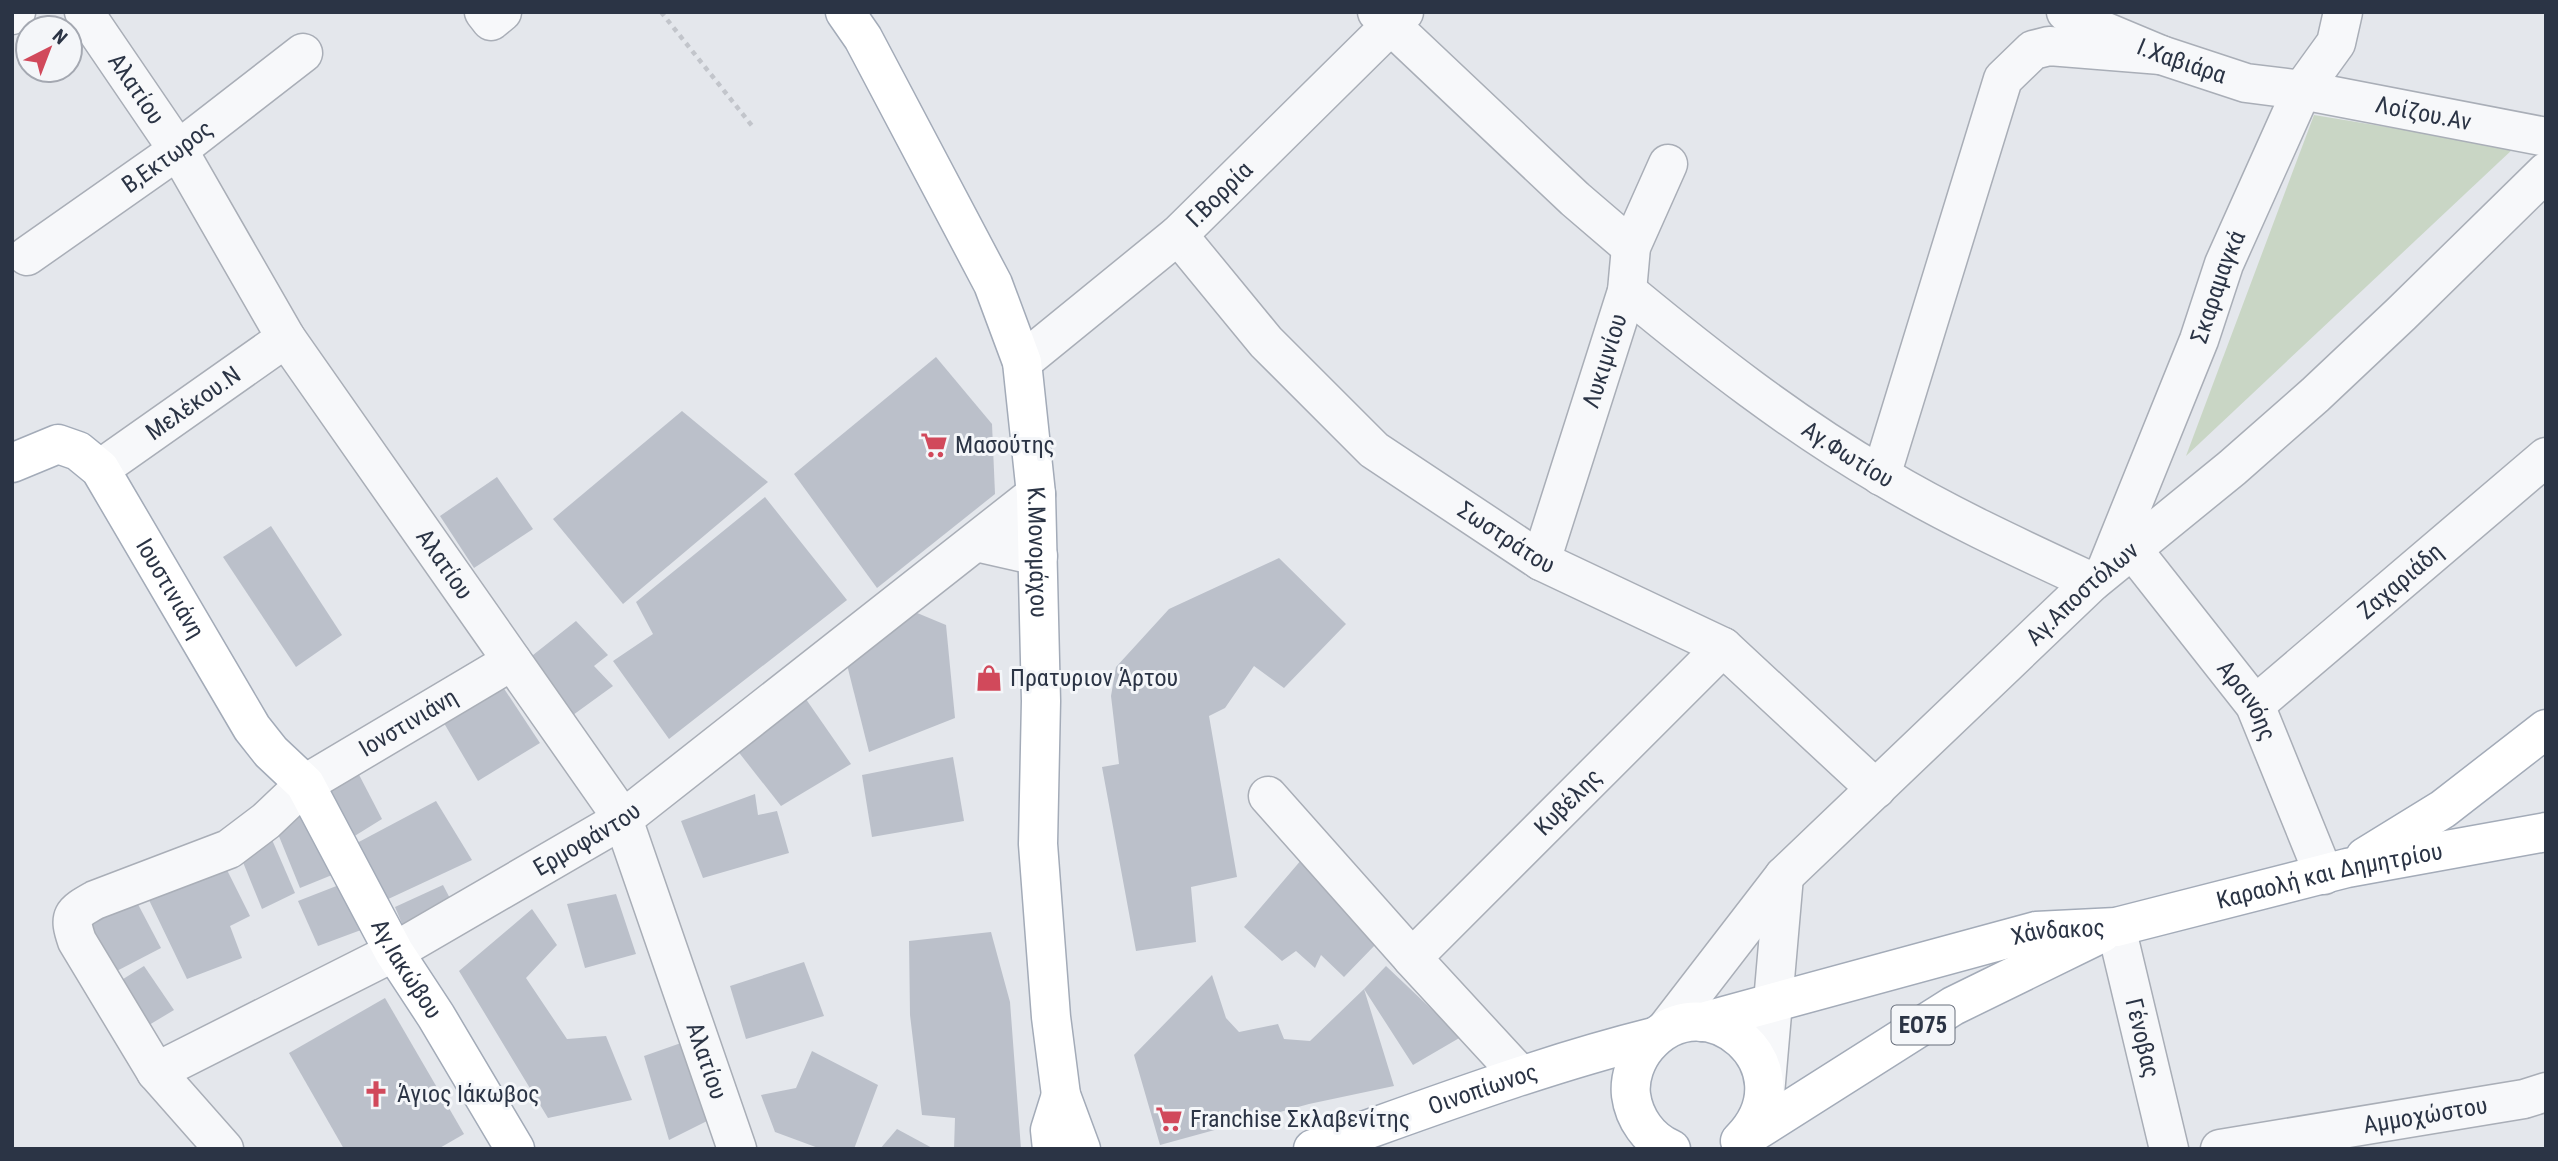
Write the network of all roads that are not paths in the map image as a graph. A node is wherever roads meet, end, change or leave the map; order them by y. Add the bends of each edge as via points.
1 (84, 12) edge
2 (484, 12) edge
3 (502, 12) edge
4 (845, 12) edge
5 (2066, 12) edge
6 (2343, 12) edge
7 (1391, 17) edge
8 (303, 53) dead end
9 (2161, 55) junction
10 (2302, 90) junction
11 (2546, 137) edge
12 (178, 150) junction
13 (1668, 164) dead end
14 (2546, 172) edge
15 (1178, 234) junction
16 (1631, 247) junction
17 (27, 256) dead end
18 (1627, 291) junction
19 (286, 338) junction
20 (1022, 362) junction
21 (2546, 457) edge
22 (12, 463) edge
23 (100, 468) junction
24 (1881, 475) junction
25 (1037, 494) junction
26 (975, 542) junction
27 (1038, 556) junction
28 (1541, 561) junction
29 (2110, 567) junction
30 (1723, 647) junction
31 (512, 661) junction
32 (2255, 705) junction
33 (2546, 729) edge
34 (305, 784) junction
35 (1876, 789) junction
36 (1268, 796) dead end
37 (623, 819) junction
38 (2546, 832) edge
39 (2336, 872) junction
40 (1784, 877) junction
41 (2116, 927) junction
42 (394, 952) junction
43 (1412, 958) junction
44 (1773, 1004) junction
45 (1674, 1029) junction
46 (156, 1072) junction
47 (1520, 1075) junction
48 (2546, 1091) edge
49 (1765, 1094) junction
50 (1061, 1095) junction
51 (1734, 1145) edge
52 (225, 1149) edge
53 (515, 1149) edge
54 (737, 1149) edge
55 (1052, 1149) edge
56 (1081, 1149) edge
57 (1313, 1149) edge
58 (1671, 1149) edge
59 (2169, 1149) edge
60 (2220, 1149) edge

1 - 12 street, Αλατίου
2 - 3 street via 491,21
4 - 20 main road, Κ.Μονομάχου via 993,284
5 - 9 street, Ι.Χαβιάρα
6 - 10 street, Σκαραμαγκά via 2336,43
7 - 15 street, Γ.Βορρία
7 - 16 street via 1575,199
8 - 12 street, Β,Εκτωρος
9 - 10 street, Ι.Χαβιάρα via 2246,83
9 - 24 street via 2049,46 2033,50 2003,79
10 - 11 street, Λοίζου.Αν
10 - 29 street, Σκαραμαγκά via 2224,264
12 - 17 street, Β,Εκτωρος
12 - 19 street, Αλατίου
13 - 16 street, Λυκιμνίου
14 - 29 street, Αγ.Αποστόλων via 2315,395
15 - 20 street, Γ.Βορρία
15 - 28 street, Σωστράτου via 1266,342 1374,450
16 - 18 street, Λυκιμνίου
18 - 24 street, Αγ.Φωτίου via 1771,404
18 - 28 street, Λυκιμνίου
19 - 23 street, Μελέκου.Ν
19 - 31 street, Αλατίου
20 - 25 main road, Κ.Μονομάχου
21 - 32 street, Ζαχαριάδη
22 - 23 main road, Ιουστινιάνη via 58,444 78,451
23 - 34 main road, Ιουστινιάνη via 252,728
24 - 29 street, Αγ.Φωτίου via 2007,542
25 - 26 street, Ερμοφάντου
25 - 27 main road, Κ.Μονομάχου
26 - 27 street
26 - 37 street, Ερμοφάντου
27 - 50 main road, Κ.Μονομάχου via 1038,845
28 - 30 street, Σωστράτου
29 - 32 street, Αρσινόης
29 - 35 street, Αγ.Αποστόλων
30 - 35 street, Σωστράτου
30 - 43 street, Κυβέλης
31 - 34 street, Ιονστινιάνη
31 - 37 street, Αλατίου
32 - 39 street, Αρσινόης
33 - 39 main road via 2443,808
34 - 42 main road, Αγ.Ιακώβου
34 - 46 street, Ιονστινιάνη via 229,849 75,911 71,920 77,941
35 - 40 street, Αγ.Αποστόλων
36 - 43 street
37 - 42 street, Ερμοφάντου
37 - 54 street, Αλατίου
38 - 39 main road, Καραολή και Δημητρίου / ΕΟ75
39 - 41 main road, Καραολή και Δημητρίου / ΕΟ75
40 - 44 street
40 - 45 street, Αγ.Αποστόλων
41 - 44 main road, Χάνδακος / ΕΟ75 via 2036,931
41 - 51 main road, Χάνδακος / ΕΟ75 via 1953,1006
41 - 59 street, Γένοβας
42 - 46 street, Ερμοφάντου
42 - 53 main road, Αγ.Ιακώβου
43 - 47 street
44 - 45 main road, Χάνδακος / ΕΟ75
44 - 49 street
45 - 47 main road, Οινοπίωνος / ΕΟ75
45 - 49 main road via 1722,1026 1741,1037 1755,1053
45 - 58 main road via 1640,1054 1631,1094 1636,1115 1648,1133
46 - 52 street
47 - 57 main road, Οινοπίωνος / ΕΟ75
48 - 60 street, Αμμοχώστου via 2524,1099
49 - 51 main road, ΕΟ75 via 1752,1128
50 - 55 main road, Κ.Μονομάχου via 1050,1130
50 - 56 main road, Κ.Μονομάχου

